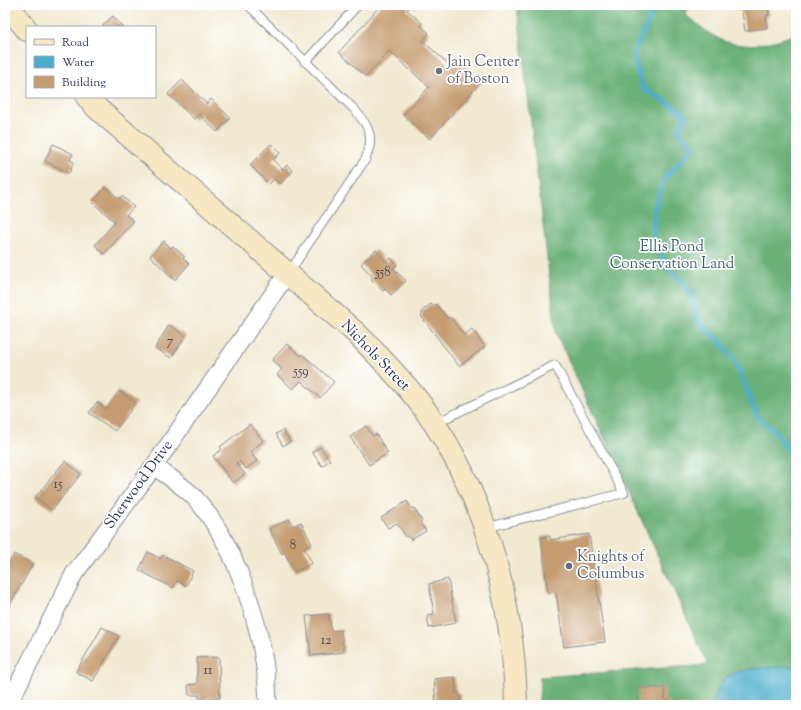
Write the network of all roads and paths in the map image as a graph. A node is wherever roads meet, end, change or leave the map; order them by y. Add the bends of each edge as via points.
1 (8, 5) edge
2 (248, 5) edge
3 (358, 5) edge
4 (26, 29) edge
5 (306, 62) junction
6 (88, 98) edge
7 (287, 274) junction
8 (434, 424) junction
9 (154, 466) junction
10 (484, 528) junction
11 (8, 705) edge
12 (268, 705) edge
13 (516, 705) edge

1 - 4 main road
2 - 5 lane
3 - 5 lane
5 - 7 lane via 363,120 371,139 365,160
6 - 7 main road, Nichols Street
7 - 8 main road, Nichols Street via 377,354
7 - 9 street, Sherwood Drive
8 - 10 main road, Nichols Street via 463,477
8 - 10 lane via 555,366 624,494
9 - 11 street, Sherwood Drive via 74,574
9 - 12 street via 194,498 218,529 255,614 267,680
10 - 13 main road, Nichols Street via 506,603 512,641

